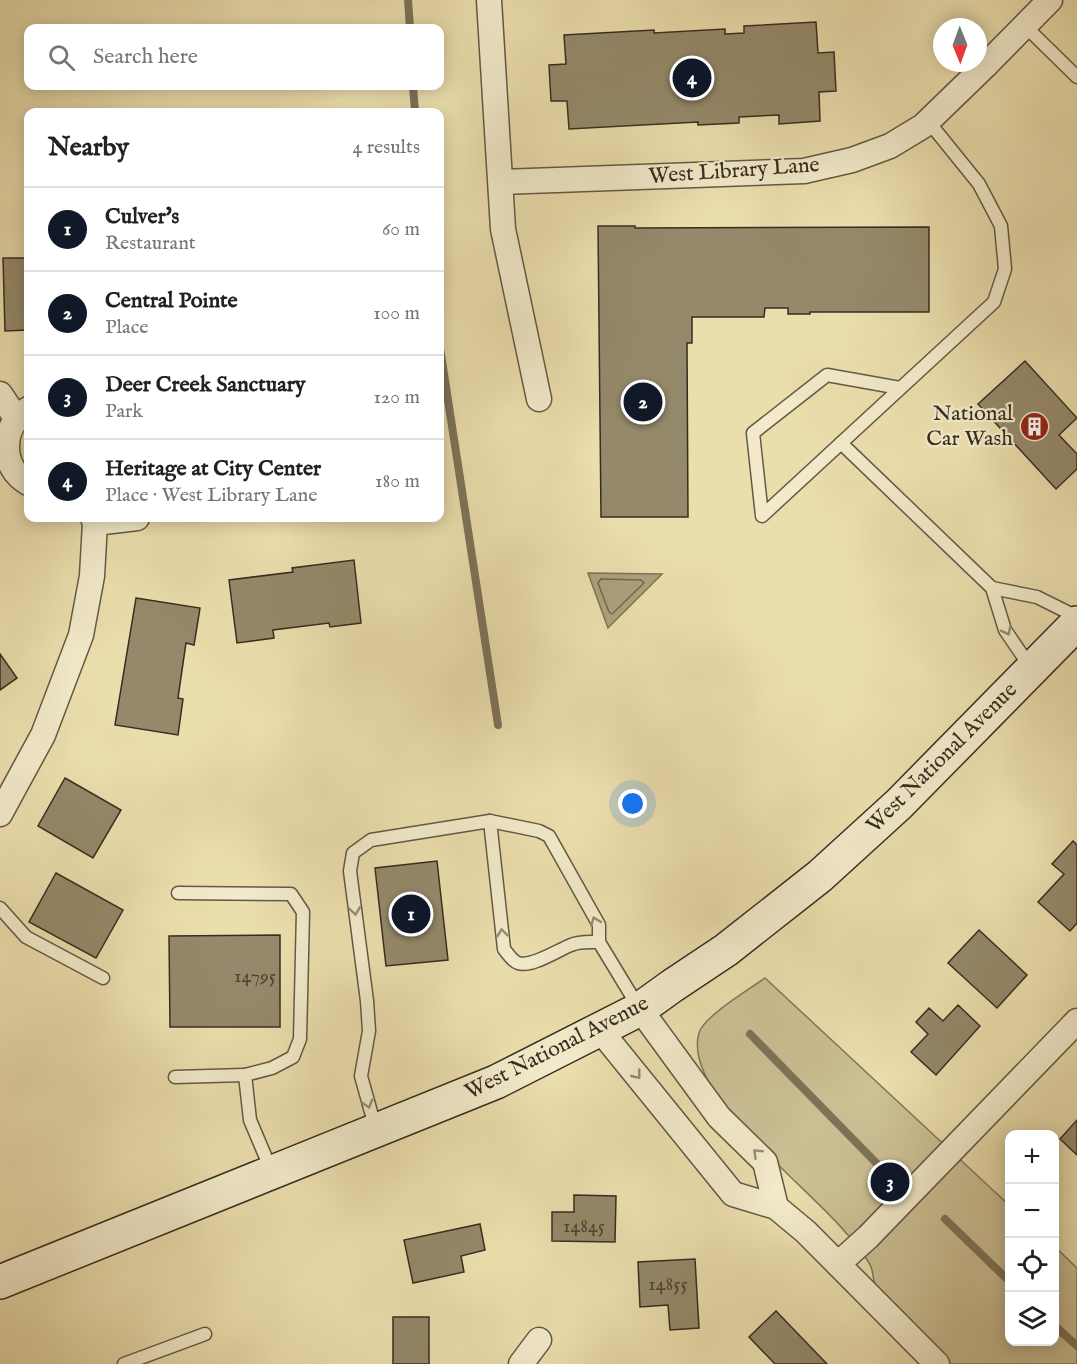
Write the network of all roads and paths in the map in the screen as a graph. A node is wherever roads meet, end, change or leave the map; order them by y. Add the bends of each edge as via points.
1 (489, 0) edge
2 (1050, 0) edge
3 (1025, 26) junction
4 (1077, 77) edge
5 (928, 121) junction
6 (501, 182) junction
7 (900, 388) junction
8 (0, 394) edge
9 (539, 399) dead end
10 (22, 414) edge
11 (841, 443) junction
12 (4, 458) edge
13 (24, 480) edge
14 (94, 522) edge
15 (992, 588) junction
16 (1077, 617) edge
17 (1077, 623) edge
18 (1032, 669) junction
19 (0, 814) edge
20 (490, 821) junction
21 (178, 893) dead end
22 (0, 908) edge
23 (599, 942) junction
24 (103, 978) dead end
25 (640, 1009) junction
26 (1077, 1021) edge
27 (600, 1030) junction
28 (245, 1075) junction
29 (175, 1077) dead end
30 (376, 1131) junction
31 (273, 1173) junction
32 (776, 1207) junction
33 (838, 1264) junction
34 (0, 1282) edge
35 (205, 1334) dead end
36 (539, 1340) dead end
37 (124, 1364) edge
38 (521, 1364) edge
39 (937, 1364) edge

1 - 6 street
2 - 3 street, West Library Lane
3 - 4 lane
3 - 5 street, West Library Lane
5 - 6 street, West Library Lane via 890,146 804,171
5 - 7 lane via 979,184 1001,225 1005,269 994,302
6 - 9 street via 503,229
7 - 11 lane
7 - 11 lane via 828,375 753,433 762,516
8 - 10 street
10 - 12 street via 9,430
11 - 15 lane
12 - 13 street
14 - 19 street via 92,576 81,635 44,735
15 - 16 lane via 1037,597
15 -> 18 lane via 1005,630
17 - 18 main road, West National Avenue
18 - 25 main road, West National Avenue via 899,804 820,876 726,950
23 -> 20 lane via 599,925 549,837 539,831
23 -> 20 lane via 573,944 528,963 519,964 512,959 504,950
20 -> 30 lane via 371,840 352,854 350,871 369,1031 361,1076
21 - 28 lane via 291,894 303,912 300,1039 293,1057
22 - 24 lane via 26,937
23 - 25 lane
25 - 27 main road, West National Avenue
32 -> 25 street via 765,1162 719,1117
26 - 33 street
27 - 30 main road, West National Avenue via 496,1082
27 -> 32 street via 733,1194
28 - 29 lane
28 - 31 lane via 250,1120
30 - 31 main road, West National Avenue
31 - 34 main road, West National Avenue
32 - 33 street
33 - 39 street
35 - 37 lane
36 - 38 street

